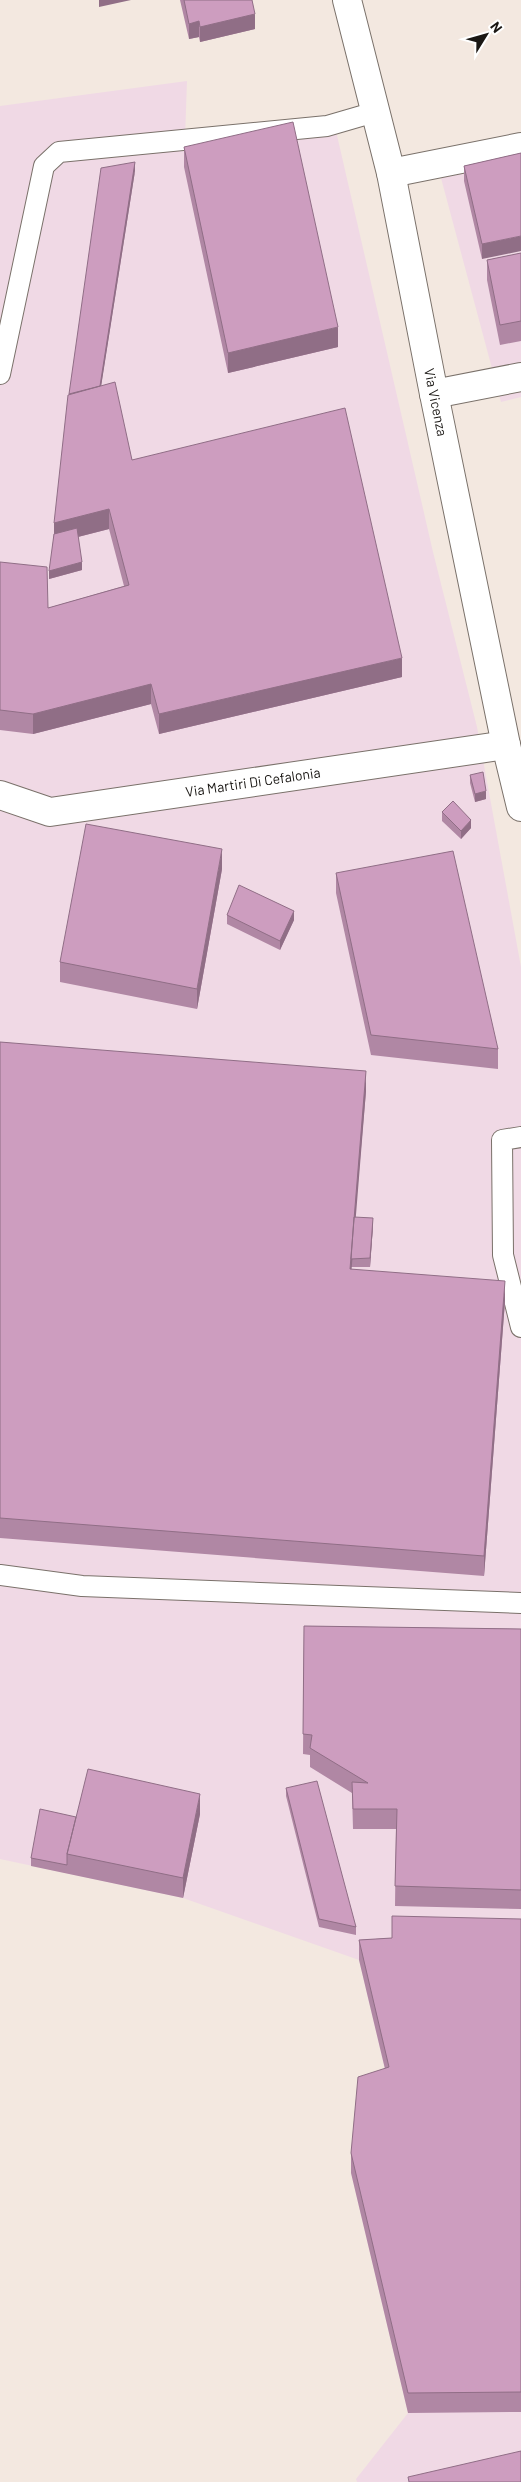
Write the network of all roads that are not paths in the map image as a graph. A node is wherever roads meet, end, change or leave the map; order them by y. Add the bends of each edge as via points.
1 (347, 0) edge
2 (375, 112) junction
3 (521, 147) edge
4 (391, 173) junction
5 (0, 374) edge
6 (521, 376) edge
7 (434, 394) junction
8 (506, 745) junction
9 (0, 796) edge
10 (521, 807) edge
11 (521, 1137) edge
12 (521, 1327) edge
13 (0, 1575) edge
14 (521, 1603) edge

1 - 2 street, Via Vicenza
2 - 4 street, Via Vicenza
2 - 5 lane via 327,126 59,152 44,166
3 - 4 street
4 - 7 street, Via Vicenza
6 - 7 street
7 - 8 street, Via Vicenza
8 - 9 street, Via Martiri Di Cefalonia via 50,812
8 - 10 street, Via Vicenza
11 - 12 lane via 502,1140 503,1255
13 - 14 lane via 82,1586

